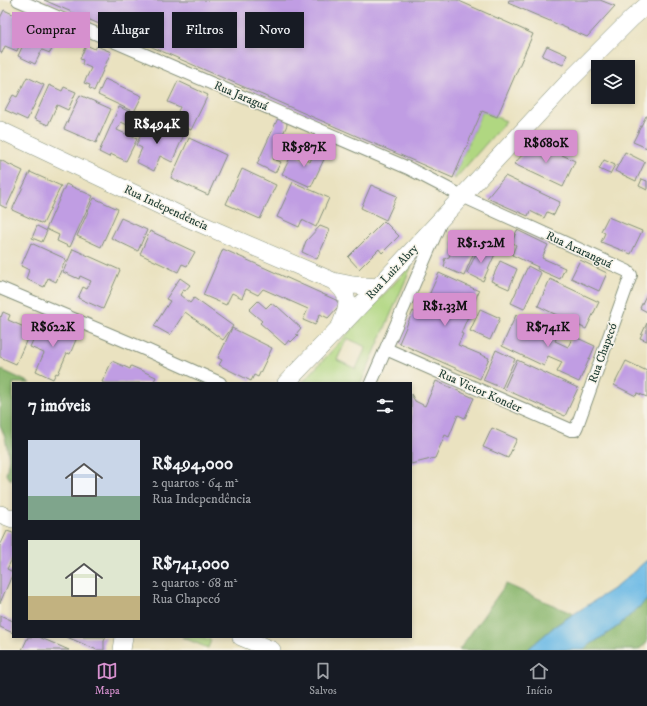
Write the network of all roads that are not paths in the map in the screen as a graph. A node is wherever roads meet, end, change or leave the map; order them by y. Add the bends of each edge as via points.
1 (18, 0) edge
2 (647, 5) edge
3 (0, 130) edge
4 (462, 196) junction
5 (443, 216) junction
6 (631, 275) joint
7 (333, 281) junction
8 (378, 287) junction
9 (0, 288) edge
10 (340, 328) junction
11 (386, 350) junction
12 (218, 382) edge
13 (287, 382) edge
14 (371, 382) edge
15 (575, 430) joint
16 (0, 514) edge
17 (12, 519) edge
18 (124, 638) edge
19 (243, 638) edge
20 (122, 650) edge
21 (272, 650) edge

1 - 4 street, Rua Jaraguá via 408,168
2 - 4 main road, Rua Luiz Abry via 569,81
3 - 7 main road, Rua Independência via 180,215
4 - 5 main road, Rua Luiz Abry
4 - 6 street, Rua Araranguá
5 - 8 main road, Rua Luiz Abry
5 - 11 street
6 - 15 street, Rua Chapecó
7 - 8 main road, Rua Independência
7 - 10 main road, Rua Independência via 346,294 347,306
8 - 10 main road, Rua Luiz Abry
9 - 12 street
10 - 13 main road, Rua Luiz Abry
11 - 14 street
11 - 15 street, Rua Victor Konder
16 - 17 main road
18 - 20 main road
19 - 21 main road

